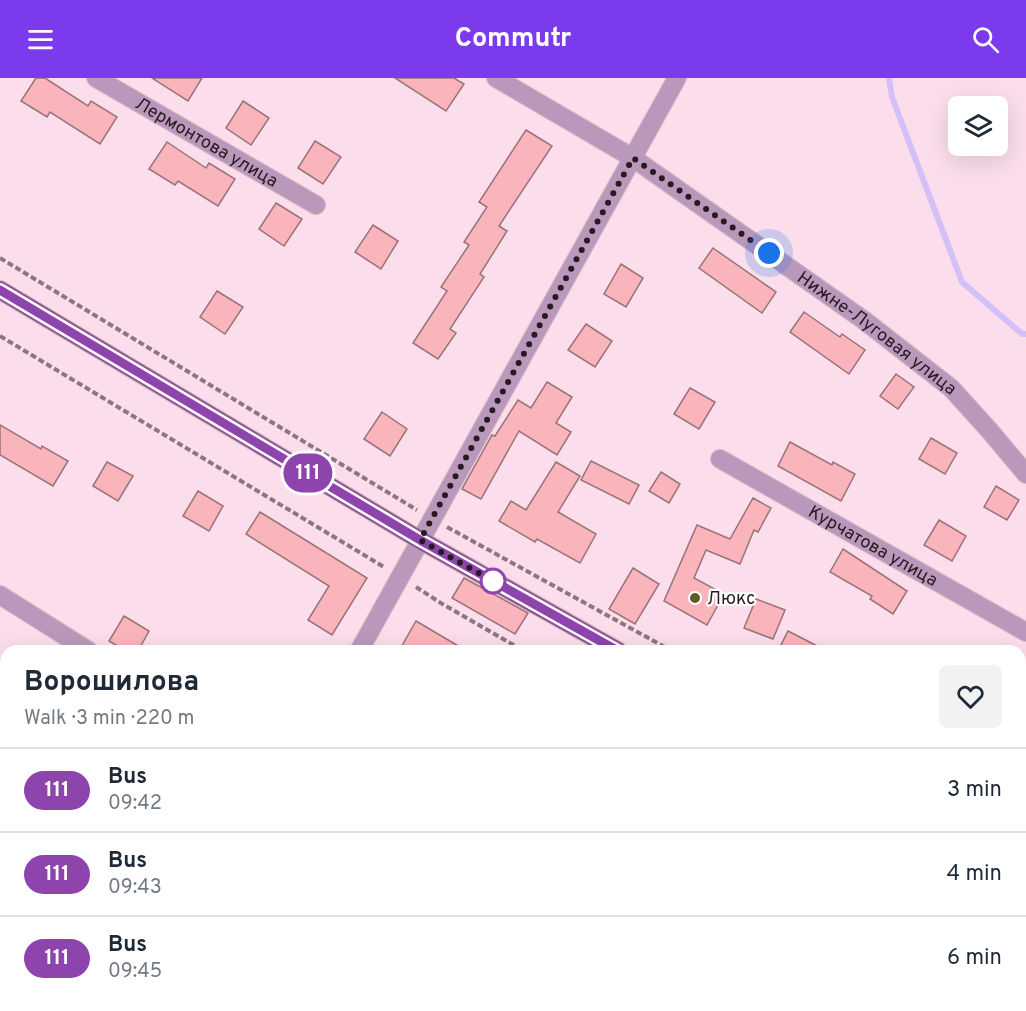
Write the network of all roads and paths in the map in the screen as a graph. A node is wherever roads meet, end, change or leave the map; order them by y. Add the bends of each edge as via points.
1 (96, 78) edge
2 (496, 78) edge
3 (677, 78) edge
4 (633, 158) junction
5 (316, 205) dead end
6 (0, 258) edge
7 (0, 290) edge
8 (0, 336) edge
9 (720, 459) dead end
10 (1026, 474) edge
11 (432, 519) junction
12 (420, 540) junction
13 (400, 577) junction
14 (0, 595) edge
15 (1026, 632) edge
16 (79, 645) edge
17 (361, 645) edge
18 (514, 645) edge
19 (607, 645) edge
20 (661, 645) edge

1 - 5 street, Лермонтова улица
2 - 4 street, Нижне-Луговая улица
3 - 4 street
4 - 10 street, Нижне-Луговая улица via 866,321 951,388
4 - 11 street
6 - 11 path
7 - 12 main road
8 - 13 path
9 - 15 street, Курчатова улица
11 - 12 street
11 - 20 path
12 - 13 street
12 - 19 main road
13 - 17 street
13 - 18 path
14 - 16 street

